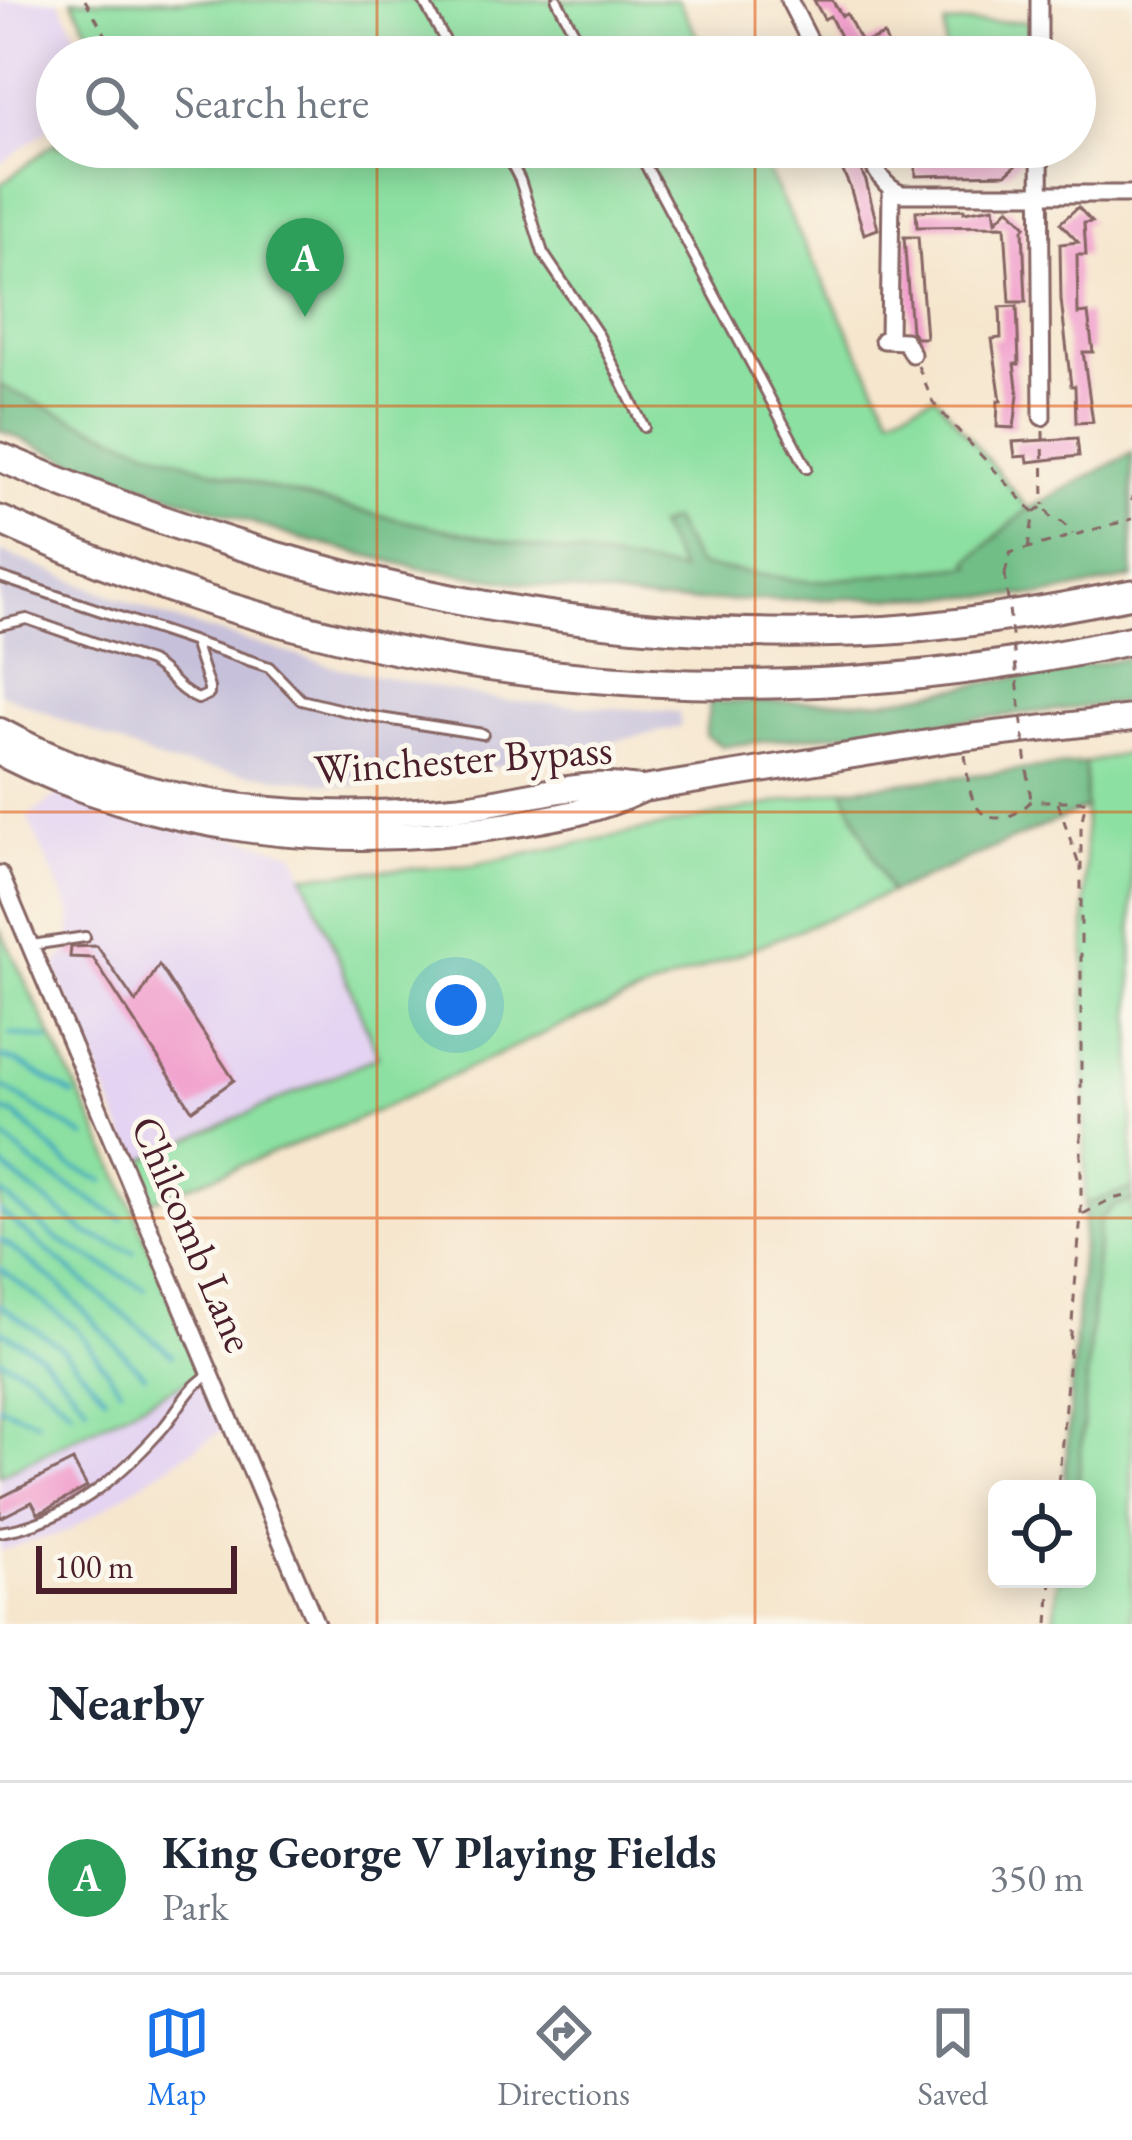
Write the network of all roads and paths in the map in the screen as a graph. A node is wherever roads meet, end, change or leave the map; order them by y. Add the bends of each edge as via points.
1 (85, 0) edge
2 (423, 0) edge
3 (557, 0) edge
4 (789, 0) edge
5 (1039, 0) edge
6 (106, 36) edge
7 (443, 36) edge
8 (576, 36) edge
9 (807, 36) edge
10 (1040, 36) edge
11 (513, 168) edge
12 (647, 168) edge
13 (878, 168) edge
14 (1040, 168) edge
15 (891, 189) junction
16 (1040, 193) junction
17 (1132, 194) edge
18 (912, 354) joint
19 (1042, 417) joint
20 (644, 427) dead end
21 (0, 457) edge
22 (807, 468) dead end
23 (1044, 505) junction
24 (1034, 513) junction
25 (1132, 519) edge
26 (0, 520) edge
27 (1074, 535) junction
28 (1028, 548) junction
29 (0, 577) edge
30 (1132, 594) edge
31 (0, 625) edge
32 (1132, 640) edge
33 (194, 642) junction
34 (1132, 718) edge
35 (0, 731) edge
36 (483, 734) dead end
37 (964, 749) dead end
38 (4, 759) edge
39 (643, 789) junction
40 (1031, 801) junction
41 (1058, 802) junction
42 (0, 874) edge
43 (1082, 876) junction
44 (85, 937) dead end
45 (32, 945) junction
46 (1132, 1196) edge
47 (1081, 1215) junction
48 (212, 1373) junction
49 (1059, 1480) edge
50 (0, 1532) edge
51 (1050, 1588) edge
52 (316, 1624) edge
53 (1048, 1624) edge

1 - 6 path
2 - 7 lane
3 - 8 lane
4 - 9 street
5 - 10 street
11 - 20 lane via 543,253 599,337
12 - 22 lane
13 - 15 street
14 - 16 street
15 - 16 street via 917,196
15 - 18 street via 886,340 905,340
16 - 17 street
16 - 19 street
18 - 24 path via 933,403
19 - 23 path
21 - 30 highway via 272,555 564,620 687,630 898,630
23 - 24 path
23 - 27 path
24 - 28 path
25 - 27 path
26 - 32 highway via 240,612 524,673 758,686 900,680
27 - 28 path
28 - 40 path, bridge via 1010,553 1005,574
29 - 33 lane
31 - 33 lane via 27,619 150,662 198,699 209,688
33 - 36 lane via 269,667 301,700
34 - 39 highway
35 - 39 highway, Winchester Bypass via 132,784 291,813 415,812 596,786
37 - 40 path via 970,791 985,814 1010,817
38 - 39 highway, Winchester Bypass via 132,803 310,838 480,830 597,810
40 - 41 path
41 - 43 path
41 - 43 path via 1086,801
42 - 45 street, Chilcomb Lane
43 - 47 path
44 - 45 lane
45 - 48 street, Chilcomb Lane
46 - 47 path
47 - 49 path
48 - 50 lane via 111,1483 46,1521
48 - 52 street, Chilcomb Lane
51 - 53 path

